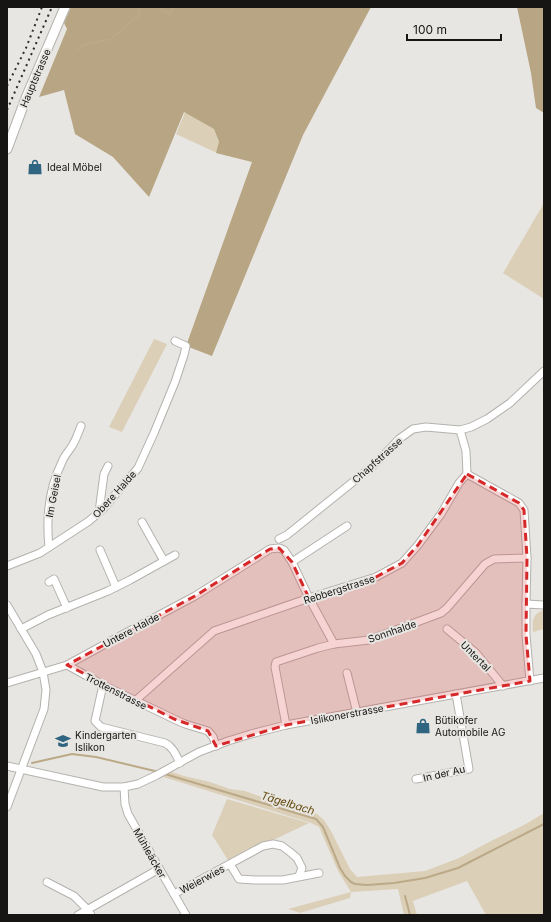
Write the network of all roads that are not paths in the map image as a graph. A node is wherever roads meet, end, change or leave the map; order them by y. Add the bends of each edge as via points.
1 (65, 7) edge
2 (7, 149) edge
3 (175, 341) dead end
4 (544, 371) edge
5 (81, 426) dead end
6 (460, 430) junction
7 (108, 466) dead end
8 (467, 474) junction
9 (99, 512) junction
10 (142, 522) dead end
11 (347, 526) dead end
12 (279, 539) dead end
13 (49, 547) junction
14 (100, 550) dead end
15 (175, 555) dead end
16 (527, 558) junction
17 (164, 561) junction
18 (292, 562) junction
19 (7, 566) edge
20 (49, 582) dead end
21 (116, 587) junction
22 (309, 598) junction
23 (7, 604) edge
24 (526, 604) junction
25 (544, 605) edge
26 (67, 608) junction
27 (20, 629) junction
28 (447, 629) dead end
29 (334, 644) junction
30 (67, 665) junction
31 (43, 672) junction
32 (346, 673) dead end
33 (544, 678) edge
34 (530, 681) junction
35 (7, 683) edge
36 (103, 685) junction
37 (503, 686) junction
38 (456, 694) junction
39 (135, 701) junction
40 (357, 713) junction
41 (286, 725) junction
42 (216, 746) junction
43 (180, 763) junction
44 (7, 766) edge
45 (21, 769) junction
46 (416, 779) dead end
47 (124, 787) junction
48 (7, 807) edge
49 (230, 864) junction
50 (159, 869) junction
51 (319, 873) dead end
52 (299, 876) junction
53 (47, 882) dead end
54 (174, 894) junction
55 (89, 912) edge
56 (78, 915) edge
57 (186, 915) edge

1 - 2 main road, Hauptstrasse via 25,99
3 - 9 street, Obere Halde via 186,346 175,382 154,433 138,468
4 - 6 street, Chapfstrasse via 510,403 487,419
5 - 13 street, Im Geisel via 54,480 48,511
6 - 8 street via 466,452
6 - 12 street, Chapfstrasse via 426,427 413,429 399,439 374,465
7 - 9 street via 104,474
8 - 16 street via 519,503 524,510
8 - 22 street, Rebbergstrasse via 441,514 402,562 376,577
9 - 13 street, Obere Halde
10 - 17 street
11 - 18 street
13 - 19 street, Obere Halde
14 - 21 street
15 - 17 street
16 - 24 street
16 - 29 street, Sonnhalde via 489,561 441,613 369,640
17 - 21 street
18 - 22 street
18 - 30 street, Untere Halde via 284,550 270,549 195,596
20 - 26 street via 54,579
21 - 26 street
22 - 29 street
22 - 39 street, Rebbergstrasse via 214,631
23 - 27 street
24 - 25 street
24 - 34 street
26 - 27 street
27 - 31 street via 36,654
28 - 37 street, Untertal via 476,653
29 - 41 street, Sonnhalde via 276,662
30 - 31 street
30 - 36 street, Trottenstrasse
31 - 35 street
31 - 45 street via 46,690 44,709
32 - 40 street
33 - 34 street, Islikonerstrasse
34 - 37 street, Islikonerstrasse
36 - 39 street, Trottenstrasse
36 - 43 street via 95,721 101,727 170,745
37 - 38 street, Islikonerstrasse
38 - 40 street, Islikonerstrasse
38 - 46 street, In der Au via 469,769
39 - 42 street, Trottenstrasse via 174,720 208,731
40 - 41 street, Islikonerstrasse
41 - 42 street, Islikonerstrasse
42 - 43 street, Islikonerstrasse
43 - 47 street, Islikonerstrasse via 138,784
44 - 45 street, Islikonerstrasse
45 - 47 street, Islikonerstrasse via 103,787
45 - 48 street
47 - 50 street, Mühleäcker via 128,814
49 - 52 street, Weierwies via 239,879 283,880
49 - 52 street, Weierwies via 263,846 273,844 282,846 297,858 302,868
49 - 54 street, Weierwies
50 - 54 street, Mühleäcker
50 - 55 street
51 - 52 street, Weierwies
53 - 55 street via 74,896
54 - 57 street, Mühleäcker
55 - 56 street

